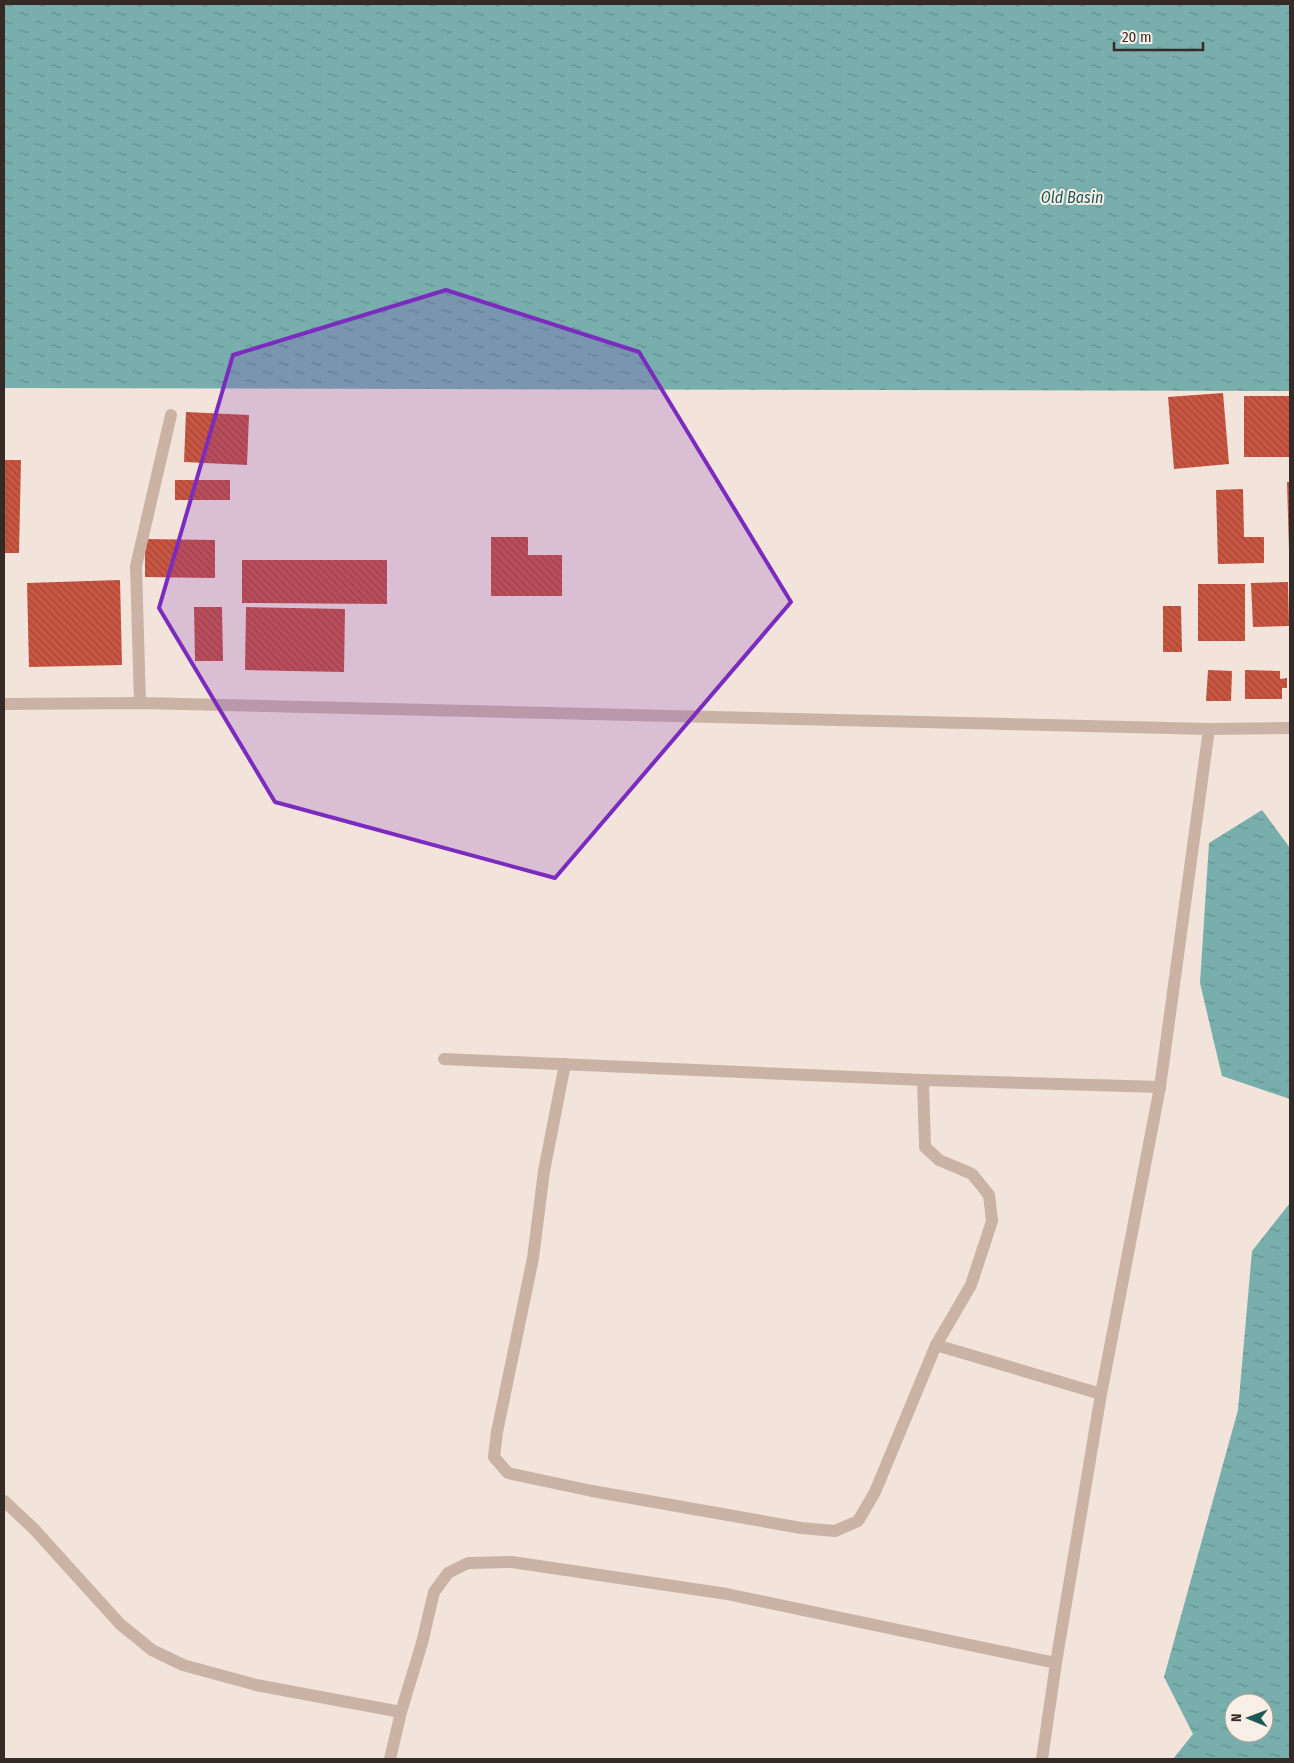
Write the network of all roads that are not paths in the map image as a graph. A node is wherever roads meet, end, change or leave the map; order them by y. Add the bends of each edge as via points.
1 (171, 415) dead end
2 (140, 703) junction
3 (4, 704) edge
4 (1290, 728) edge
5 (1209, 729) junction
6 (444, 1058) dead end
7 (564, 1064) junction
8 (923, 1080) junction
9 (1160, 1087) junction
10 (936, 1345) junction
11 (1101, 1394) junction
12 (4, 1501) edge
13 (1056, 1663) junction
14 (401, 1712) junction
15 (390, 1759) edge
16 (1042, 1759) edge

1 - 2 street via 136,566
2 - 3 street
2 - 5 street
4 - 5 street
5 - 9 street
6 - 7 street
7 - 8 street
7 - 10 street via 544,1171 534,1258 497,1432 494,1457 508,1473 592,1491 801,1528 835,1531 858,1521 875,1492
8 - 9 street
8 - 10 street via 925,1147 939,1160 972,1174 989,1195 992,1221 971,1285
9 - 11 street
10 - 11 street
11 - 13 street
12 - 14 street via 34,1529 120,1624 152,1650 183,1665 256,1685
13 - 14 street via 727,1594 512,1562 468,1563 448,1573 434,1592
13 - 16 street
14 - 15 street

